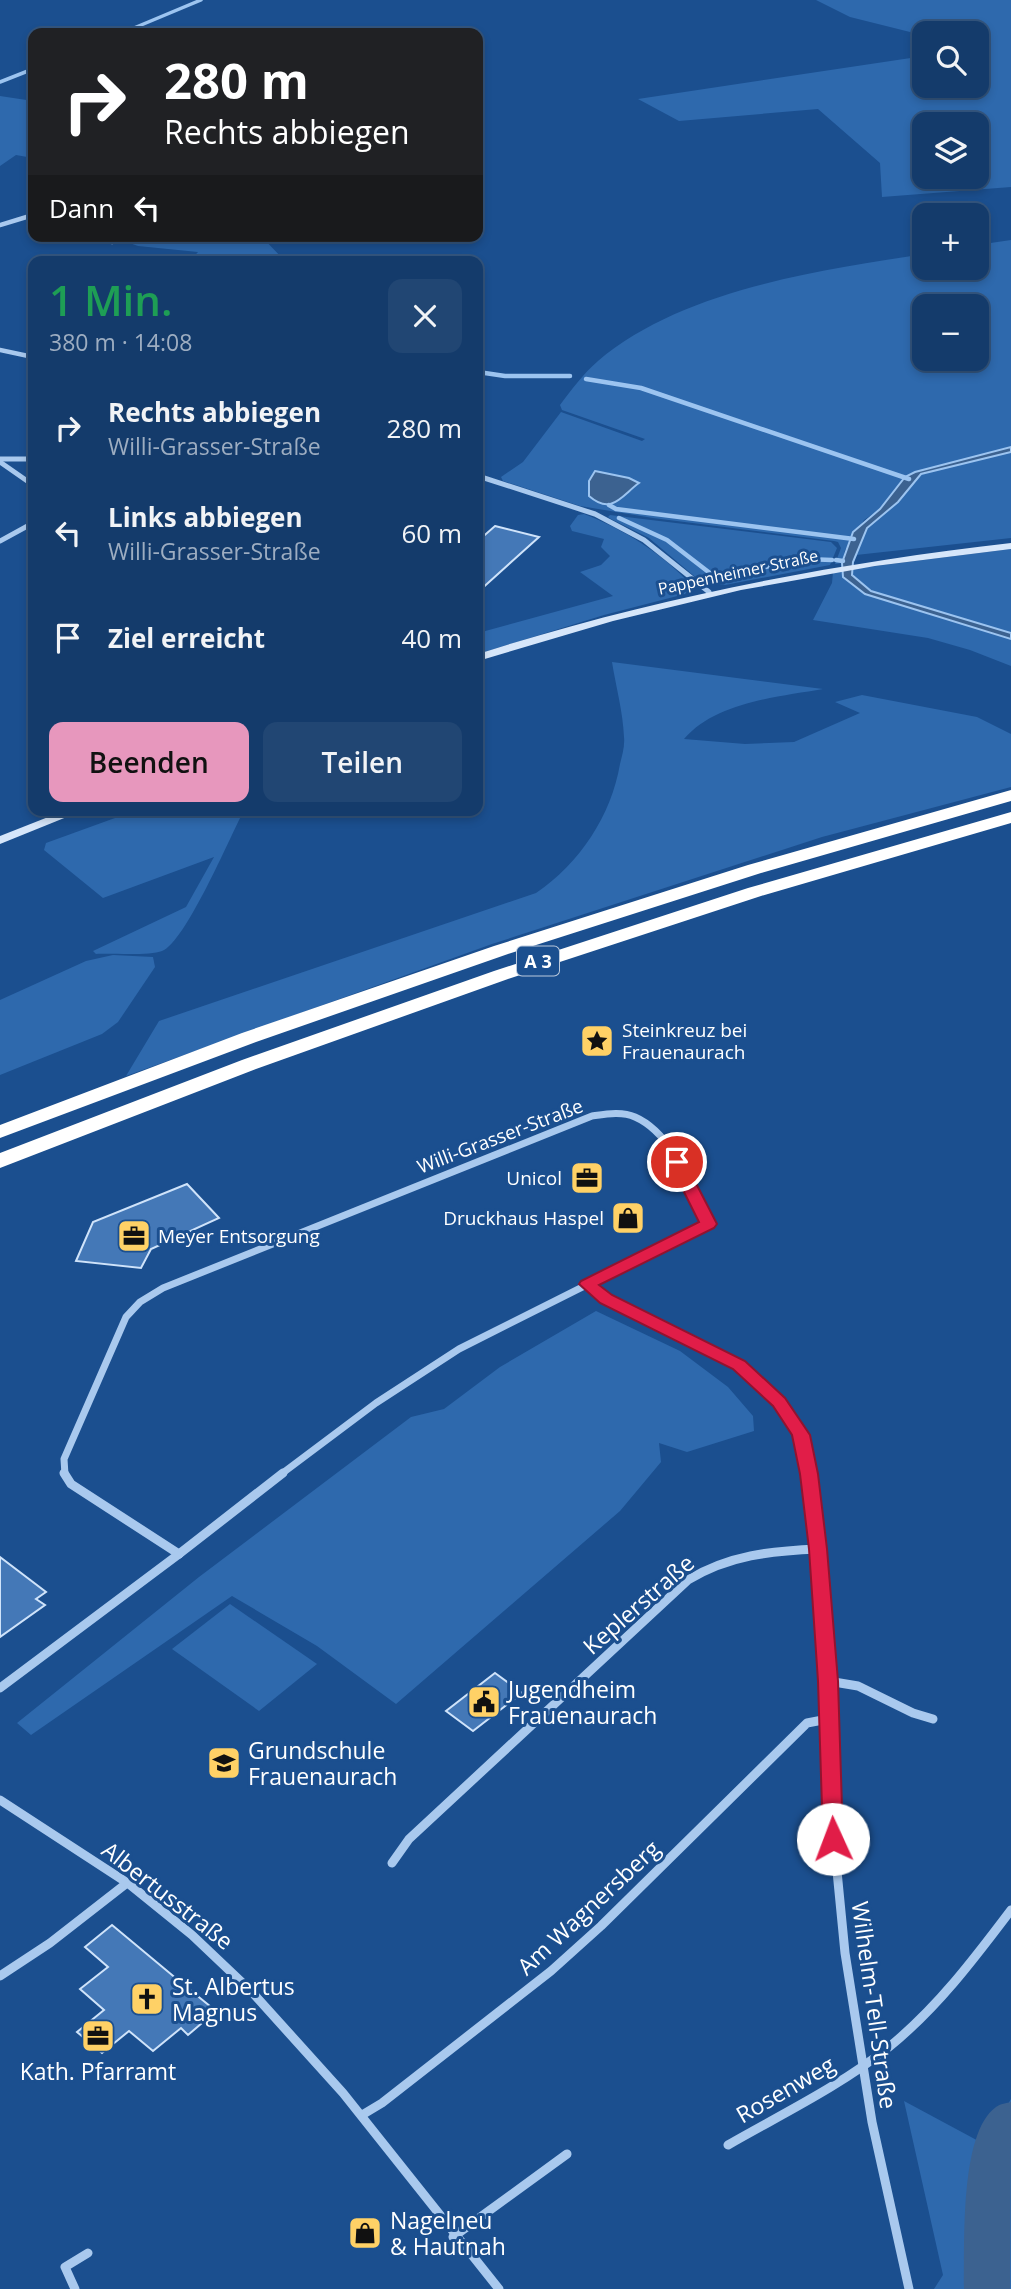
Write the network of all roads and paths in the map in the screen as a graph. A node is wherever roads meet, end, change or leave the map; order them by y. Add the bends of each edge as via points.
1 (28, 217) edge
2 (0, 225) edge
3 (0, 350) edge
4 (28, 356) edge
5 (28, 459) edge
6 (0, 460) edge
7 (483, 478) edge
8 (28, 481) edge
9 (28, 526) edge
10 (0, 534) edge
11 (8, 537) junction
12 (0, 541) edge
13 (1011, 546) edge
14 (709, 592) junction
15 (483, 657) edge
16 (1011, 795) edge
17 (62, 816) edge
18 (1011, 817) edge
19 (0, 840) edge
20 (0, 1132) edge
21 (0, 1161) edge
22 (587, 1284) junction
23 (818, 1549) junction
24 (179, 1554) junction
25 (828, 1681) junction
26 (0, 1688) edge
27 (828, 1719) junction
28 (933, 1719) dead end
29 (0, 1800) edge
30 (392, 1863) dead end
31 (127, 1883) junction
32 (1011, 1910) edge
33 (0, 1976) edge
34 (861, 2067) junction
35 (362, 2115) junction
36 (728, 2145) dead end
37 (567, 2154) dead end
38 (453, 2237) junction
39 (88, 2253) dead end
40 (75, 2289) edge
41 (499, 2289) edge
42 (909, 2289) edge

1 - 2 street
3 - 4 street
5 - 6 street
6 - 8 street
7 - 14 street via 594,514 644,540
9 - 11 street
10 - 11 street
11 - 12 street
13 - 14 street, Pappenheimer Straße via 908,557
14 - 15 street, Pappenheimer Straße via 580,625
16 - 20 highway, A 3 via 525,941 269,1030
17 - 19 street
18 - 21 highway, A 3 via 697,909 454,990
22 - 23 street, Wilhelm-Tell-Straße via 606,1299 721,1354 755,1377 779,1402 805,1447
22 - 24 street, Willi-Grasser-Straße via 480,1337 415,1376
22 - 24 street, Willi-Grasser-Straße via 708,1224 666,1145 636,1117 592,1116 347,1212 163,1288 140,1302 126,1317 64,1459 63,1472 71,1484
23 - 25 street, Wilhelm-Tell-Straße
23 - 30 street, Keplerstraße via 739,1555 688,1580 409,1839
24 - 26 street, Willi-Grasser-Straße
25 - 27 street, Wilhelm-Tell-Straße
25 - 28 street via 858,1686
27 - 34 street, Wilhelm-Tell-Straße via 833,1839
27 - 35 street, Am Wagnersberg via 807,1723 551,1971
29 - 31 street, Albertusstraße
31 - 33 street
31 - 35 street, Albertusstraße via 206,1946 251,1990
32 - 34 street, Rosenweg via 955,1983 906,2032
34 - 36 street, Rosenweg
34 - 42 street, Wilhelm-Tell-Straße
35 - 38 street, Albertusstraße
37 - 38 street
38 - 41 street, Albertusstraße
39 - 40 street via 65,2267

